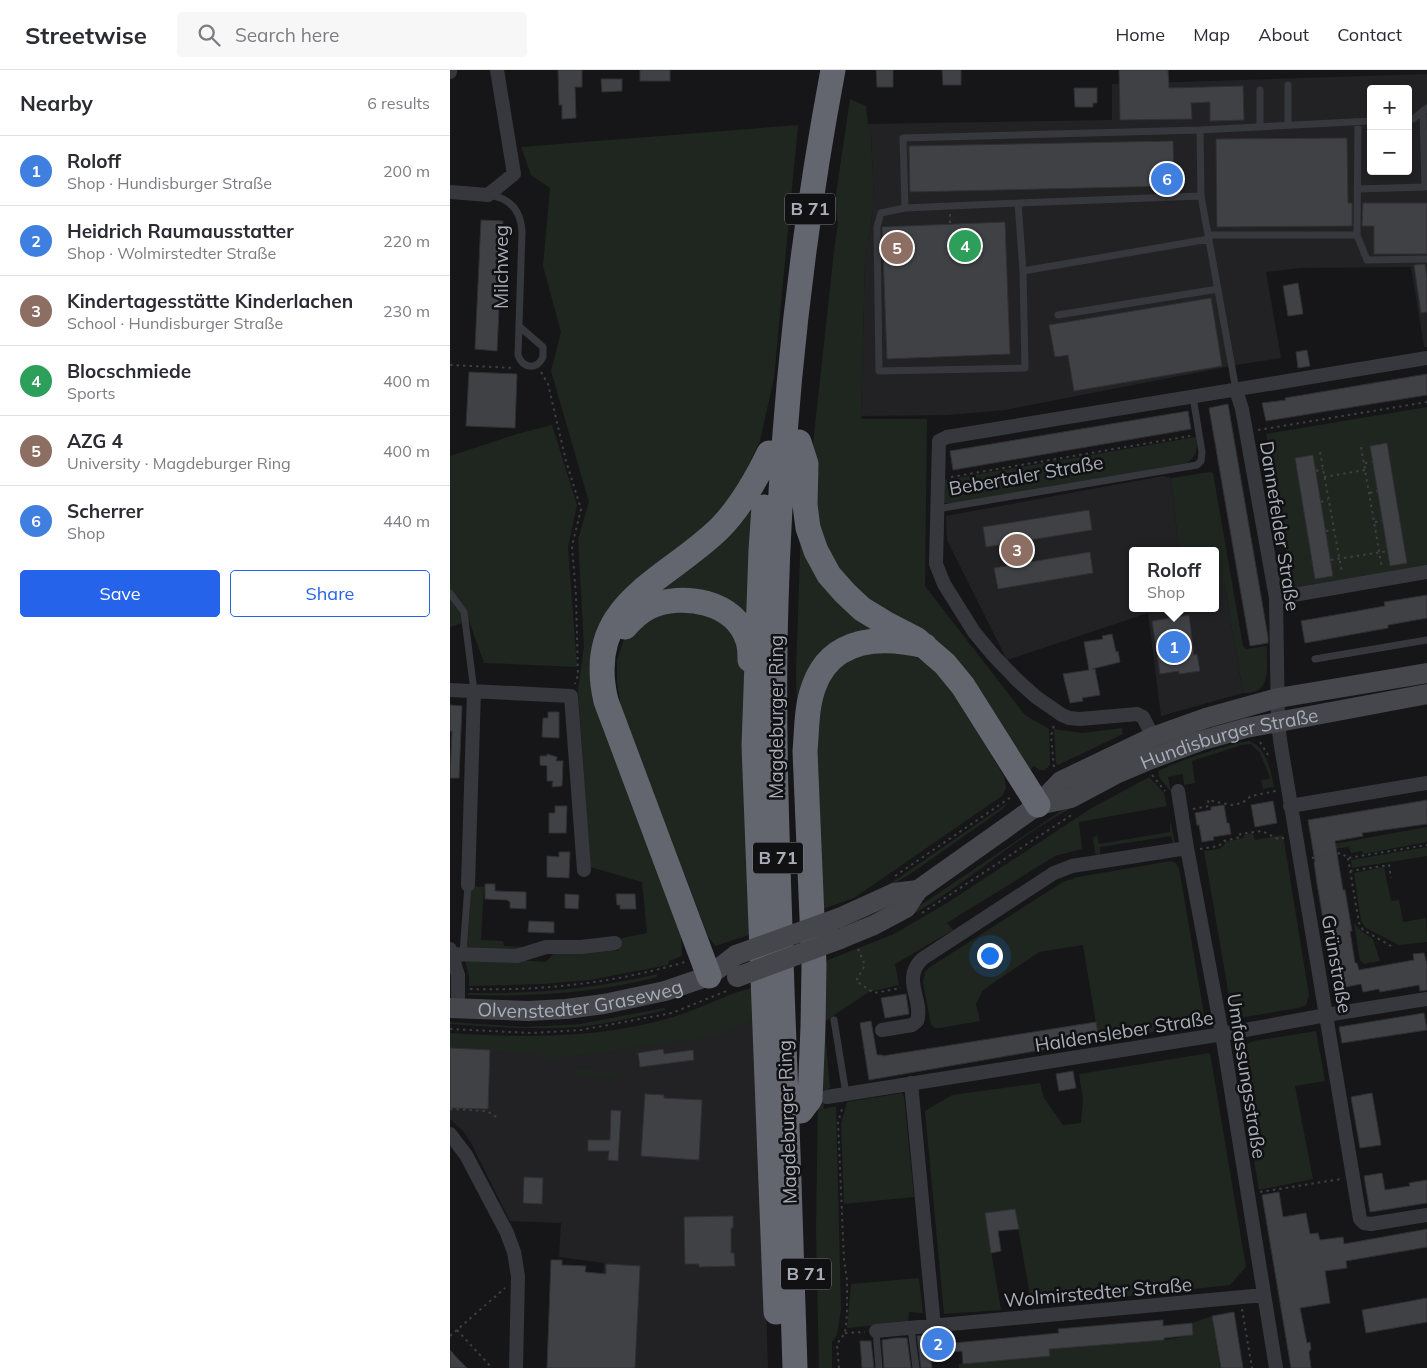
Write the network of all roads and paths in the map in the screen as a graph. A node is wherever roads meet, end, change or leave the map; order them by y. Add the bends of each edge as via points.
1 (497, 70) edge
2 (832, 70) edge
3 (847, 70) edge
4 (1288, 86) dead end
5 (1260, 90) dead end
6 (1425, 109) edge
7 (1412, 119) edge
8 (1367, 121) edge
9 (1358, 122) junction
10 (1288, 126) junction
11 (1260, 127) junction
12 (1200, 130) junction
13 (1357, 189) junction
14 (450, 192) edge
15 (488, 195) junction
16 (1201, 196) junction
17 (1018, 203) junction
18 (905, 208) junction
19 (1356, 234) junction
20 (1208, 237) junction
21 (1427, 259) edge
22 (1023, 271) junction
23 (1218, 289) junction
24 (1058, 315) dead end
25 (520, 327) junction
26 (793, 348) junction
27 (1427, 358) edge
28 (523, 363) junction
29 (450, 365) edge
30 (537, 366) junction
31 (1236, 390) junction
32 (1193, 397) junction
33 (1427, 402) edge
34 (1246, 432) junction
35 (1200, 435) junction
36 (799, 442) junction
37 (1362, 447) dead end
38 (1320, 452) dead end
39 (769, 453) junction
40 (1372, 462) dead end
41 (1364, 463) junction
42 (1323, 469) junction
43 (1366, 470) junction
44 (1316, 471) dead end
45 (1324, 477) junction
46 (937, 479) junction
47 (1377, 491) dead end
48 (1369, 493) junction
49 (1328, 500) junction
50 (1321, 502) dead end
51 (937, 509) junction
52 (1382, 521) dead end
53 (1374, 522) junction
54 (1334, 530) junction
55 (1326, 531) dead end
56 (1388, 551) dead end
57 (1380, 552) junction
58 (1339, 559) junction
59 (1331, 560) dead end
60 (1427, 572) edge
61 (1384, 580) junction
62 (1344, 588) junction
63 (450, 593) edge
64 (1276, 598) junction
65 (1427, 640) edge
66 (925, 646) junction
67 (1315, 660) dead end
68 (1427, 673) edge
69 (450, 690) edge
70 (474, 691) junction
71 (756, 691) junction
72 (1427, 694) edge
73 (571, 696) junction
74 (1278, 698) junction
75 (1059, 713) junction
76 (1278, 722) junction
77 (614, 723) junction
78 (1153, 737) junction
79 (1148, 770) dead end
80 (1055, 771) dead end
81 (1427, 783) edge
82 (1288, 789) junction
83 (1178, 793) joint
84 (1013, 795) dead end
85 (1038, 805) junction
86 (1290, 806) junction
87 (1181, 811) junction
88 (1077, 812) dead end
89 (1296, 836) junction
90 (1427, 845) edge
91 (1187, 849) junction
92 (1348, 858) junction
93 (1300, 860) junction
94 (584, 870) dead end
95 (1350, 871) junction
96 (1391, 878) dead end
97 (891, 879) dead end
98 (468, 885) joint
99 (918, 890) junction
100 (918, 915) dead end
101 (848, 941) junction
102 (615, 943) dead end
103 (1391, 946) dead end
104 (455, 952) edge
105 (683, 963) dead end
106 (709, 976) junction
107 (914, 986) junction
108 (465, 989) dead end
109 (1427, 999) edge
110 (454, 1008) edge
111 (1326, 1015) junction
112 (834, 1020) dead end
113 (882, 1030) dead end
114 (1222, 1034) junction
115 (911, 1083) junction
116 (846, 1094) junction
117 (827, 1098) dead end
118 (450, 1109) edge
119 (801, 1111) junction
120 (498, 1118) dead end
121 (450, 1134) edge
122 (1353, 1177) junction
123 (1248, 1194) junction
124 (1427, 1215) edge
125 (518, 1276) junction
126 (1264, 1296) junction
127 (1240, 1298) junction
128 (934, 1327) junction
129 (911, 1328) junction
130 (457, 1330) junction
131 (876, 1331) junction
132 (845, 1333) junction
133 (450, 1336) edge
134 (492, 1368) edge
135 (516, 1368) edge
136 (781, 1368) edge
137 (795, 1368) edge
138 (809, 1368) edge
139 (838, 1368) edge
140 (879, 1368) edge
141 (916, 1368) edge
142 (1252, 1368) edge
143 (1276, 1368) edge

1 - 15 street via 514,174
2 - 26 highway, Magdeburger Ring / B 71 via 808,223
3 - 36 highway, Magdeburger Ring / B 71 via 816,277
4 - 10 lane
5 - 11 lane
6 - 7 lane
6 - 13 lane via 1425,187
8 - 9 lane
9 - 10 lane
9 - 13 lane
10 - 11 lane
11 - 12 lane
12 - 16 lane
12 - 18 lane via 903,138
13 - 19 lane
14 - 15 street, Milchweg
15 - 25 lane, Milchweg via 508,202 521,219
16 - 17 lane
16 - 20 lane
17 - 18 lane
17 - 22 lane
18 - 22 lane via 881,213 877,227 879,371 1025,368
19 - 20 lane
19 - 21 lane via 1367,260
20 - 22 lane
20 - 23 lane
23 - 24 lane
23 - 31 lane
25 - 28 lane, Milchweg via 518,353
25 - 30 lane, Milchweg via 543,347 544,357
26 - 39 highway via 782,376
26 - 137 highway, Magdeburger Ring / B 71 via 781,490 775,692 776,820
27 - 31 street, Bebertaler Straße
28 - 29 path via 514,368
28 - 30 lane
30 - 73 path via 548,384 566,462 581,509 572,546 578,675
31 - 32 street, Bebertaler Straße
31 - 34 street, Dannefelder Straße
32 - 35 lane, Bebertaler Straße
32 - 46 street, Bebertaler Straße via 942,438 938,444
33 - 34 path
34 - 64 street, Dannefelder Straße
35 - 46 path
35 - 51 lane, Bebertaler Straße via 1202,460 1193,466
36 - 66 highway via 806,464 808,528 822,564 837,585 862,608
36 - 119 highway, Magdeburger Ring / B 71 via 789,685
37 - 41 path
38 - 42 path
39 - 71 highway via 761,550
39 - 77 highway via 748,493 720,528 630,602 615,621 605,641 601,663 603,688
40 - 41 path
41 - 43 path
42 - 44 path
42 - 45 path
43 - 45 path
43 - 48 path
45 - 49 path
46 - 51 street, Bebertaler Straße
47 - 48 path
48 - 53 path
49 - 50 path
49 - 54 path
51 - 75 street, Hundisburger Straße via 936,564 944,584 984,644 1004,667 1031,693
52 - 53 path
53 - 57 path
54 - 55 path
54 - 58 path
56 - 57 path
57 - 58 path
57 - 61 path
58 - 59 path
58 - 62 path
60 - 61 street
61 - 62 street
62 - 64 street
63 - 70 lane via 464,612
64 - 74 street, Dannefelder Straße
65 - 67 lane
66 - 85 highway via 959,680
66 - 119 highway via 880,640 854,645 836,655 822,670 810,697 806,751 814,965 813,1036 810,1099
68 - 74 main road, Hundisburger Straße
69 - 70 street
70 - 73 street
70 - 98 street
71 - 77 highway via 750,676 749,642 737,623 709,604 668,601 640,613 615,644 609,668
71 - 136 highway via 756,801 776,1316
72 - 76 main road, Hundisburger Straße
73 - 94 street
74 - 76 street, Grünstraße
74 - 78 main road, Hundisburger Straße
75 - 78 street, Hundisburger Straße via 1077,719 1137,714
75 - 80 path via 1052,734
76 - 82 street, Grünstraße
76 - 85 main road, Hundisburger Straße via 1240,729 1182,747 1124,770 1071,798
77 - 106 highway
78 - 85 main road, Hundisburger Straße via 1061,781
79 - 83 path via 1170,797
81 - 86 street
82 - 86 street, Grünstraße
82 - 87 path via 1251,796 1237,804 1208,800 1209,806
83 - 87 street, Umfassungsstraße
84 - 97 path
85 - 99 main road, Hundisburger Straße
86 - 89 street, Grünstraße
87 - 91 street, Umfassungsstraße
88 - 100 path
89 - 91 path via 1278,839 1262,831 1240,834 1241,837 1224,841 1219,846
89 - 93 street, Grünstraße
90 - 92 path
91 - 107 street via 1093,862 1061,870 922,959 914,970
91 - 114 street, Umfassungsstraße
92 - 93 path via 1341,853
92 - 95 path
93 - 111 street, Grünstraße
95 - 96 path via 1389,864
95 - 103 path via 1359,923 1363,930
98 - 104 lane
99 - 101 main road, Hundisburger Straße via 906,908
99 - 106 main road, Hundisburger Straße, bridge via 894,893 839,918 736,955
101 - 106 main road, Hundisburger Straße, bridge via 737,977
101 - 107 path via 865,965 856,981 874,994
102 - 104 street via 546,947 517,956
104 - 110 street via 458,975
105 - 108 path, Olvenstedter Graseweg via 622,978 568,986
106 - 110 main road, Olvenstedter Graseweg via 642,996 588,1007 528,1011
107 - 113 street via 917,1022
109 - 111 street, Haldensleber Straße
111 - 114 street, Haldensleber Straße
111 - 122 street, Grünstraße
112 - 116 lane
114 - 115 street, Haldensleber Straße
114 - 123 street, Umfassungsstraße
115 - 116 street, Haldensleber Straße
115 - 128 street
116 - 117 street, Haldensleber Straße
116 - 132 path via 838,1122 847,1279
118 - 120 path via 487,1111
119 - 138 highway, Magdeburger Ring / B 71
121 - 125 street via 466,1155 506,1233 514,1252
122 - 123 path
122 - 124 street, Grünstraße via 1361,1220 1367,1224
123 - 126 street, Umfassungsstraße
125 - 130 path
125 - 135 street
126 - 127 street, Wolmirstedter Straße
126 - 143 street, Umfassungsstraße
127 - 128 street, Wolmirstedter Straße
127 - 142 path
128 - 129 street, Wolmirstedter Straße
129 - 131 street, Wolmirstedter Straße
129 - 141 lane
130 - 133 path
130 - 134 path
131 - 132 path
131 - 140 lane
132 - 139 path via 838,1344

